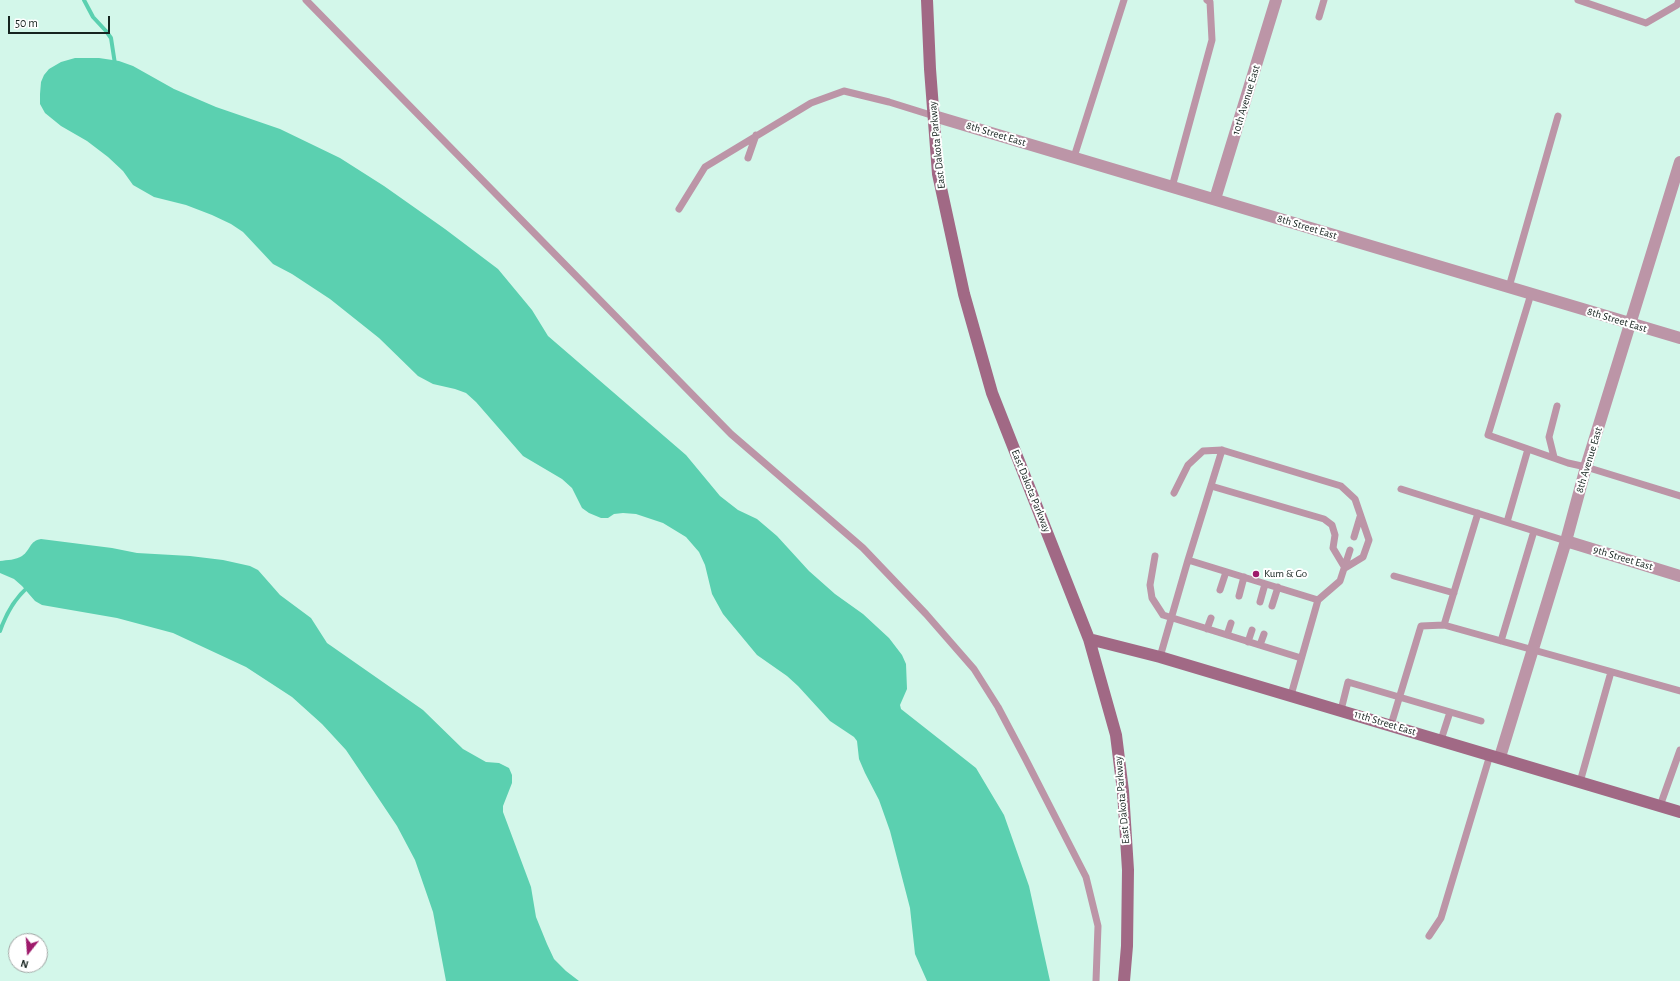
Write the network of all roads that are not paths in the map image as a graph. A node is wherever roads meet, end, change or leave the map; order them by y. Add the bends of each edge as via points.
1 (306, 0) edge
2 (927, 0) edge
3 (1124, 0) edge
4 (1207, 0) edge
5 (1276, 0) edge
6 (1324, 0) edge
7 (1578, 0) edge
8 (1679, 0) edge
9 (1319, 17) dead end
10 (934, 116) junction
11 (1558, 116) dead end
12 (756, 135) junction
13 (1074, 157) junction
14 (748, 158) dead end
15 (1680, 162) edge
16 (1172, 187) junction
17 (1215, 199) junction
18 (679, 209) dead end
19 (1509, 287) junction
20 (1531, 294) junction
21 (1631, 324) junction
22 (1680, 338) edge
23 (1557, 406) dead end
24 (1528, 449) junction
25 (1222, 450) junction
26 (1554, 457) junction
27 (1586, 467) junction
28 (1211, 486) junction
29 (1401, 489) dead end
30 (1174, 493) dead end
31 (1680, 496) edge
32 (1478, 513) junction
33 (1360, 517) junction
34 (1507, 522) junction
35 (1534, 531) junction
36 (1354, 537) dead end
37 (1566, 541) junction
38 (1350, 550) dead end
39 (1156, 556) dead end
40 (1188, 560) junction
41 (1345, 568) junction
42 (1226, 572) junction
43 (1394, 576) dead end
44 (1680, 576) edge
45 (1244, 577) junction
46 (1265, 584) junction
47 (1278, 587) junction
48 (1220, 590) dead end
49 (1454, 593) junction
50 (1239, 596) dead end
51 (1318, 600) junction
52 (1260, 602) dead end
53 (1272, 606) dead end
54 (1172, 618) junction
55 (1211, 618) dead end
56 (1231, 623) dead end
57 (1444, 625) junction
58 (1207, 629) junction
59 (1252, 630) dead end
60 (1264, 634) dead end
61 (1227, 635) junction
62 (1089, 638) junction
63 (1501, 641) junction
64 (1248, 642) junction
65 (1260, 645) junction
66 (1533, 650) junction
67 (1160, 657) junction
68 (1301, 658) junction
69 (1611, 672) junction
70 (1680, 691) edge
71 (1291, 696) junction
72 (1399, 697) junction
73 (1341, 710) junction
74 (1450, 712) junction
75 (1481, 721) dead end
76 (1391, 725) junction
77 (1441, 740) junction
78 (1680, 750) edge
79 (1495, 756) junction
80 (1580, 782) junction
81 (1660, 806) junction
82 (1680, 812) edge
83 (1429, 936) dead end
84 (1096, 981) edge
85 (1124, 981) edge

1 - 84 lane via 731,434 863,548 974,669 1026,758 1086,877 1098,926
2 - 10 main road, East Dakota Parkway
3 - 13 lane
4 - 16 lane via 1210,2 1212,40
5 - 17 street, 10th Avenue East
6 - 9 lane
7 - 8 lane via 1646,23 1677,5
10 - 12 lane via 844,91 811,103
10 - 13 street, 8th Street East
10 - 62 main road, East Dakota Parkway via 938,174 964,294 992,393
11 - 19 lane
12 - 14 lane
12 - 18 lane via 705,167
13 - 16 street, 8th Street East
15 - 21 street, 8th Avenue East
16 - 17 street, 8th Street East
17 - 19 street, 8th Street East
19 - 20 street, 8th Street East
20 - 21 street, 8th Street East
20 - 24 lane via 1488,435
21 - 22 street, 8th Street East
21 - 27 street, 8th Avenue East
23 - 26 lane via 1549,437
24 - 26 lane
24 - 34 lane
25 - 28 lane
25 - 30 lane via 1203,451 1188,465
25 - 33 lane via 1341,486 1355,500
26 - 27 lane
27 - 31 lane
27 - 37 street, 8th Avenue East
28 - 40 lane
28 - 41 lane via 1324,519 1332,525 1335,535 1333,548
29 - 32 lane
32 - 34 lane
32 - 49 lane
33 - 36 lane
33 - 41 lane via 1369,540 1363,558
34 - 35 lane
35 - 37 lane
35 - 63 lane
37 - 44 street, 9th Street East
37 - 66 street, 8th Avenue East
38 - 41 lane
39 - 54 lane via 1150,585 1152,598 1164,615
40 - 42 lane
40 - 54 lane
41 - 51 lane via 1340,581
42 - 45 lane
42 - 48 lane
43 - 49 lane
45 - 46 lane
45 - 50 lane
46 - 47 lane
46 - 52 lane
47 - 51 lane
47 - 53 lane
49 - 57 lane
51 - 68 lane
54 - 58 lane
54 - 67 lane
55 - 58 lane
56 - 61 lane
57 - 63 lane
57 - 72 lane via 1421,626
58 - 61 lane
59 - 64 lane
60 - 65 lane
61 - 64 lane
62 - 67 main road, 11th Street East
62 - 85 main road, East Dakota Parkway via 1116,735 1123,791 1128,870
63 - 66 lane
64 - 65 lane
65 - 68 lane
66 - 69 lane
66 - 79 street, 8th Avenue East
67 - 71 main road, 11th Street East
68 - 71 lane
69 - 70 lane
69 - 80 lane
71 - 73 main road, 11th Street East
72 - 73 lane via 1348,682
72 - 74 lane
72 - 76 lane
73 - 76 main road, 11th Street East
74 - 75 lane
74 - 77 lane
76 - 77 main road, 11th Street East
77 - 79 main road, 11th Street East
78 - 81 lane
79 - 80 main road, 11th Street East
79 - 83 lane via 1442,918
80 - 81 main road, 11th Street East
81 - 82 main road, 11th Street East

